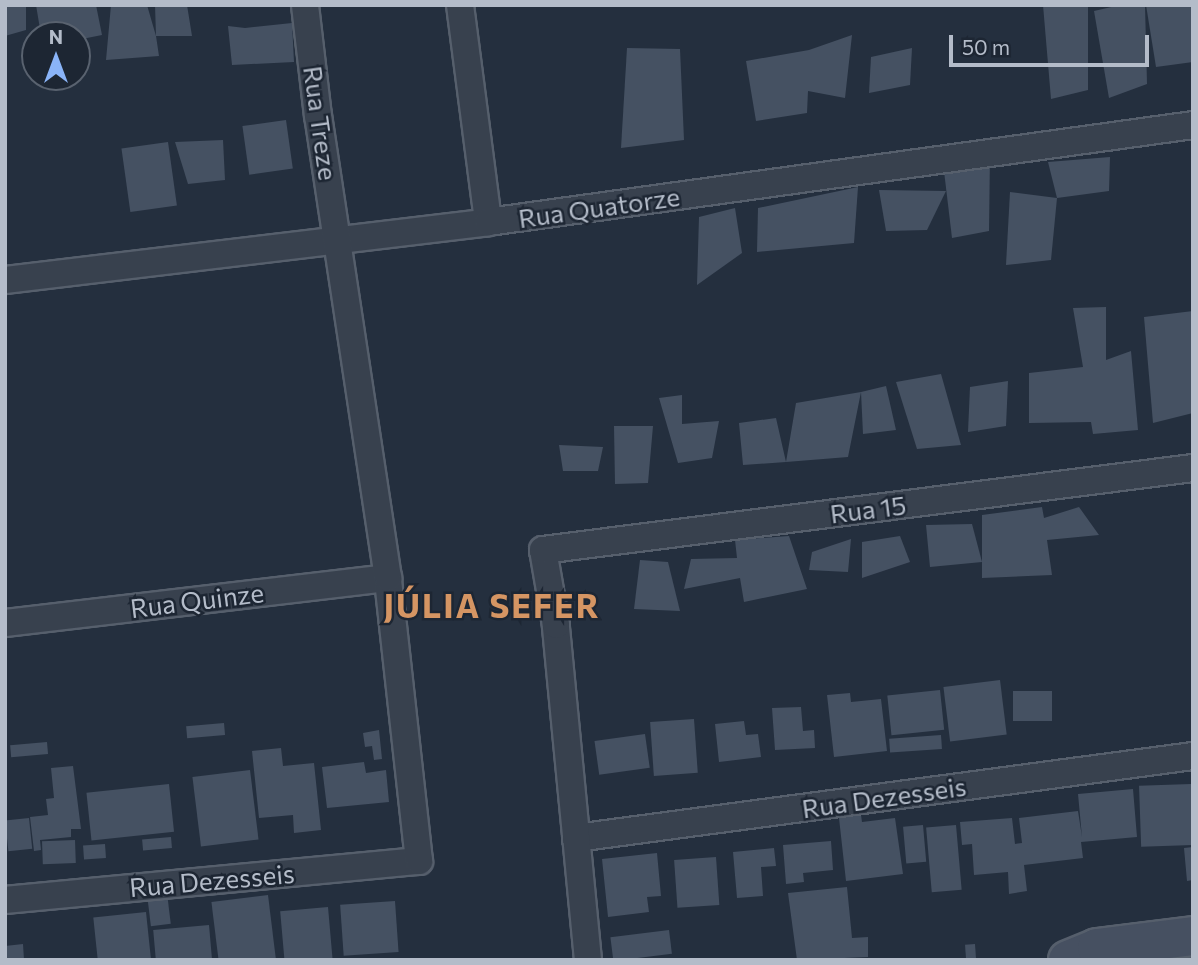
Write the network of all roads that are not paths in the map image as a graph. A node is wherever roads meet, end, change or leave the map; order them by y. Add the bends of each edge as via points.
1 (305, 5) edge
2 (460, 5) edge
3 (1193, 125) edge
4 (488, 222) junction
5 (338, 240) junction
6 (5, 280) edge
7 (1193, 468) edge
8 (388, 578) junction
9 (5, 623) edge
10 (1193, 756) edge
11 (576, 838) junction
12 (5, 900) edge
13 (1193, 936) edge
14 (588, 960) edge
15 (1068, 960) edge

1 - 5 street, Rua Treze
2 - 4 street
3 - 4 street, Rua Quatorze
4 - 5 street, Rua Quatorze
5 - 6 street, Rua Quatorze
5 - 8 street
7 - 11 street, Rua 15 via 543,550 556,625
8 - 9 street, Rua Quinze
8 - 12 street, Rua Dezesseis via 419,861
10 - 11 street, Rua Dezesseis
11 - 14 street
13 - 15 street via 1097,947

